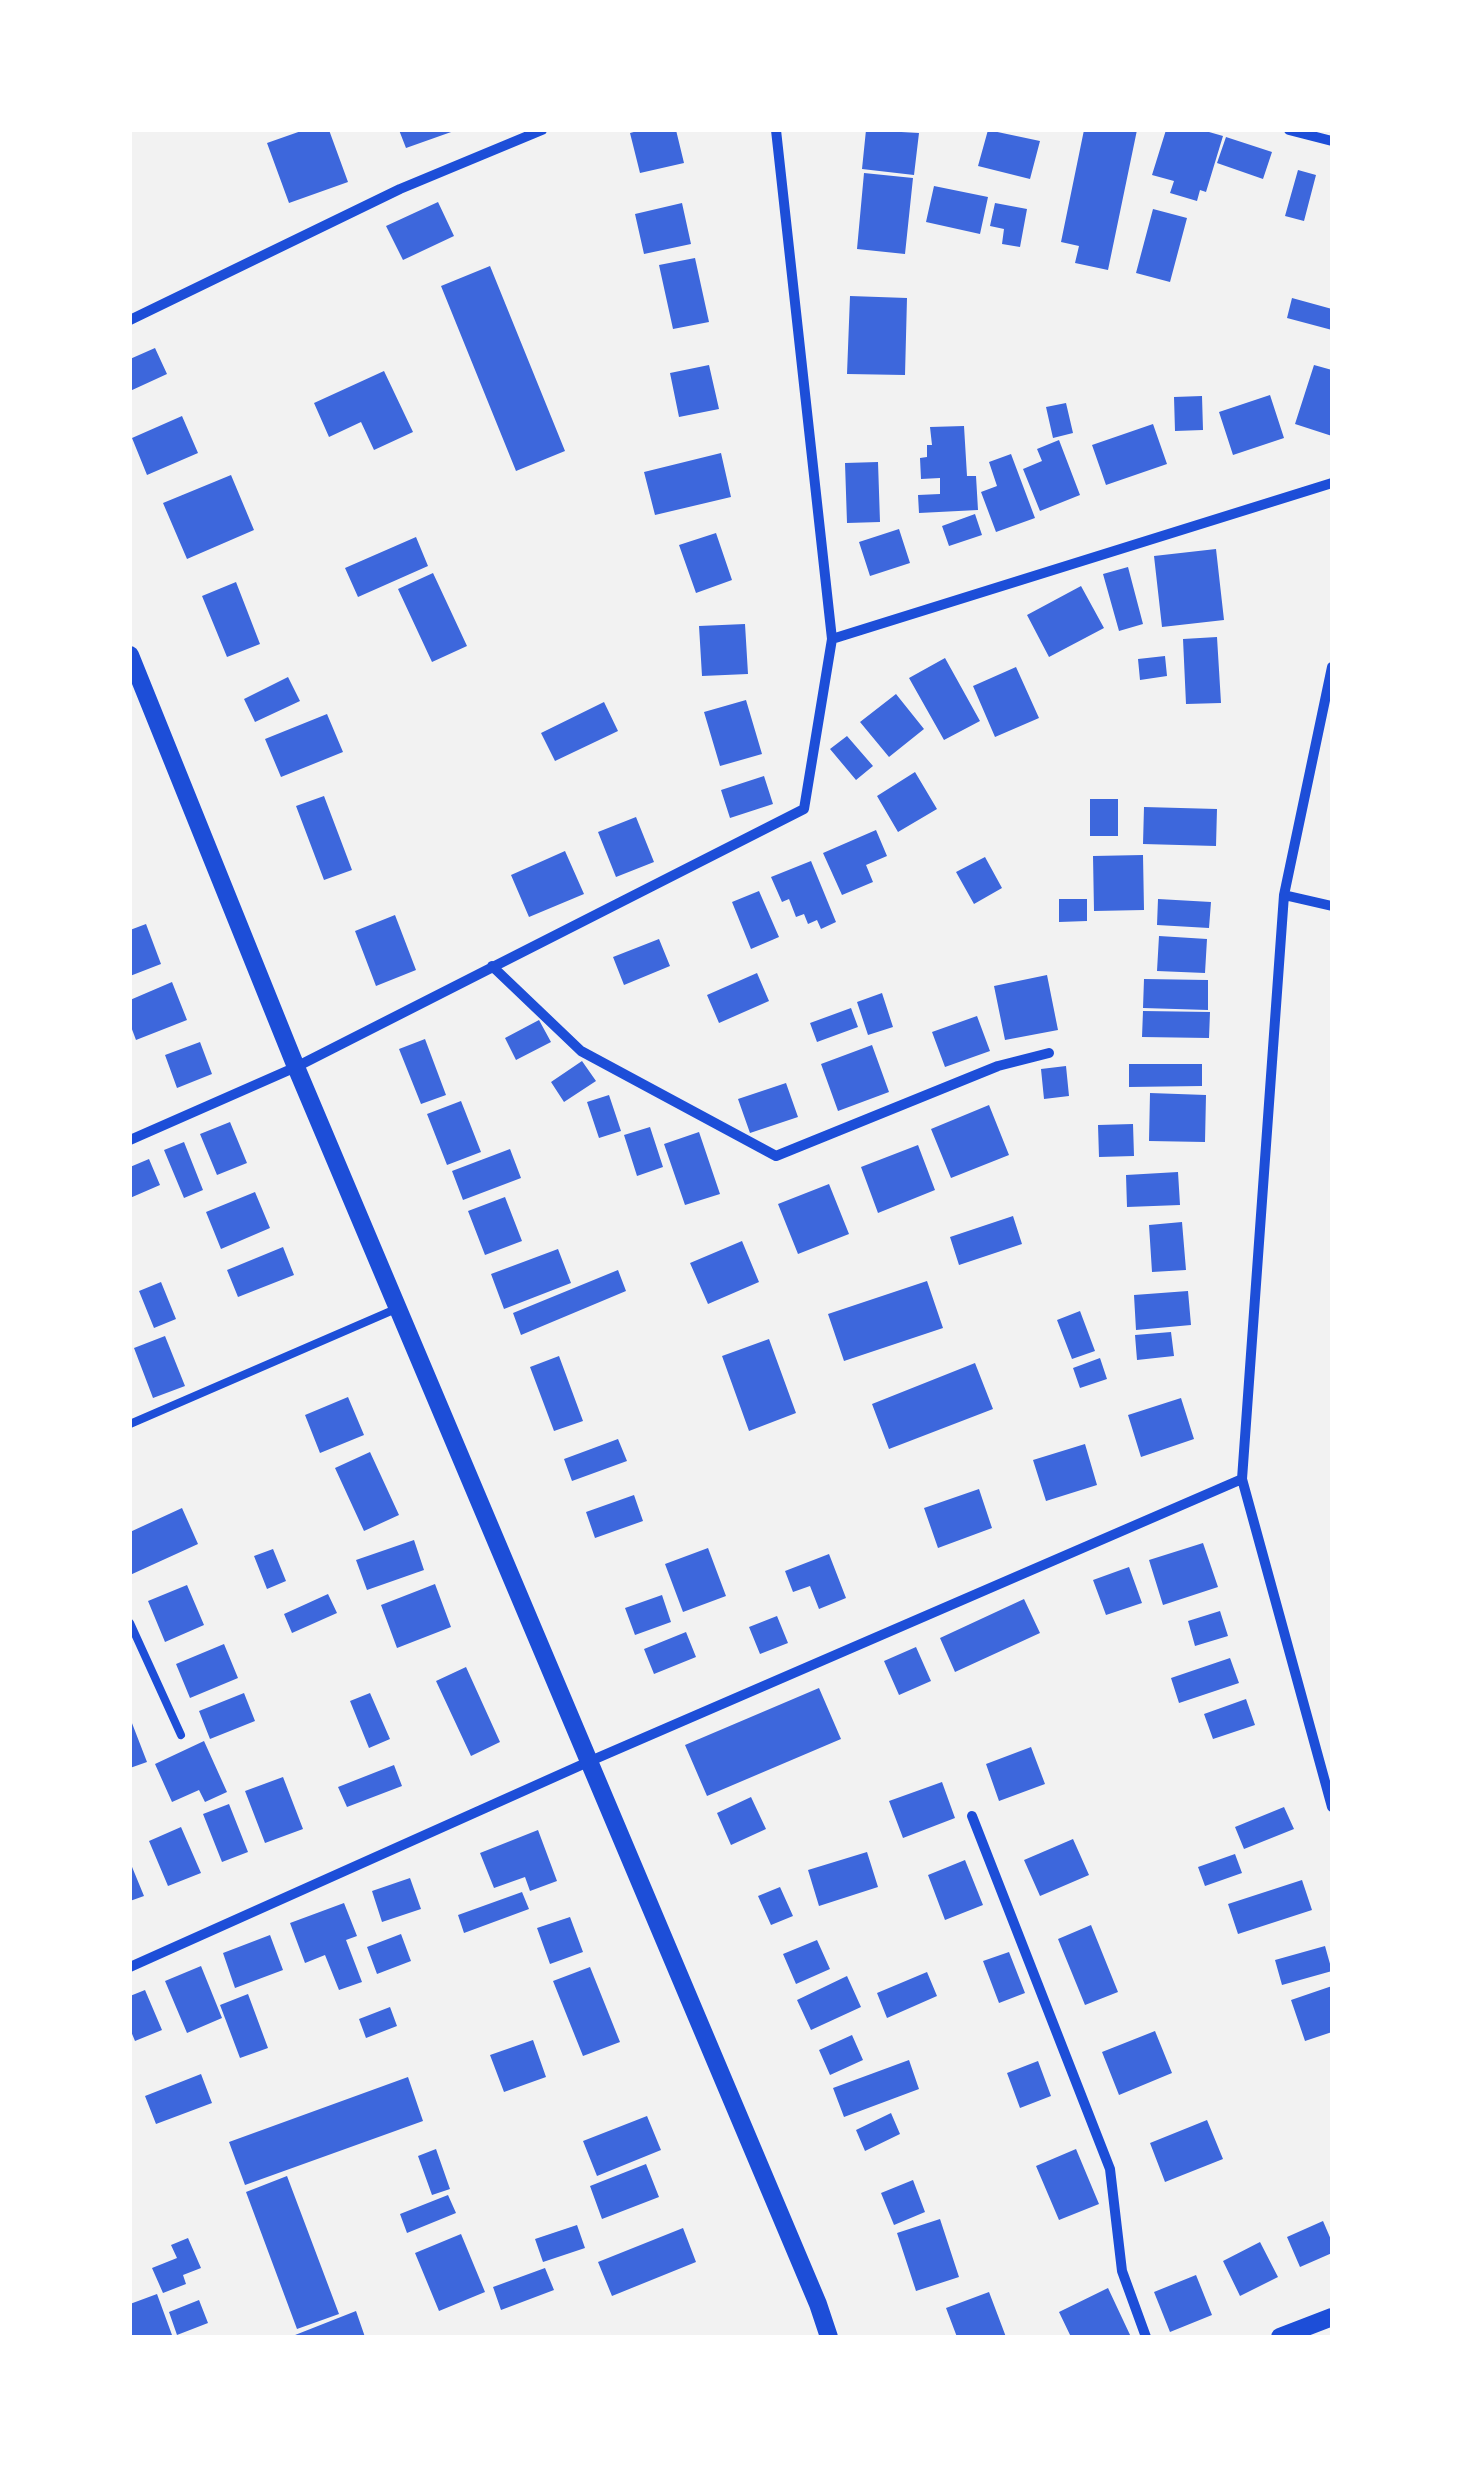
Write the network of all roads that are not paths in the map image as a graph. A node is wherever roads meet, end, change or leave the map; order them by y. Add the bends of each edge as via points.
1 (542, 130) edge
2 (776, 130) edge
3 (1289, 130) edge
4 (1332, 141) edge
5 (130, 320) edge
6 (1332, 483) edge
7 (832, 639) junction
8 (130, 655) edge
9 (1332, 667) edge
10 (1284, 895) junction
11 (1332, 906) edge
12 (492, 966) junction
13 (1049, 1053) dead end
14 (296, 1067) junction
15 (130, 1140) edge
16 (398, 1308) junction
17 (130, 1424) edge
18 (1242, 1479) junction
19 (130, 1622) edge
20 (181, 1735) dead end
21 (588, 1762) junction
22 (1332, 1807) edge
23 (972, 1816) dead end
24 (130, 1966) edge
25 (1332, 2316) edge
26 (829, 2337) edge
27 (1146, 2337) edge
28 (1280, 2337) edge

1 - 5 street via 400,189
2 - 7 street
3 - 4 street
6 - 7 street
7 - 12 street via 804,809
8 - 14 street
9 - 10 street
10 - 11 street
10 - 18 street
12 - 13 street via 581,1051 776,1156 998,1066
12 - 14 street
14 - 15 street
14 - 16 street
16 - 17 lane
16 - 21 street
18 - 21 street
18 - 22 street
19 - 20 lane
21 - 24 street
21 - 26 street
23 - 27 street via 1110,2170 1122,2271
25 - 28 street

